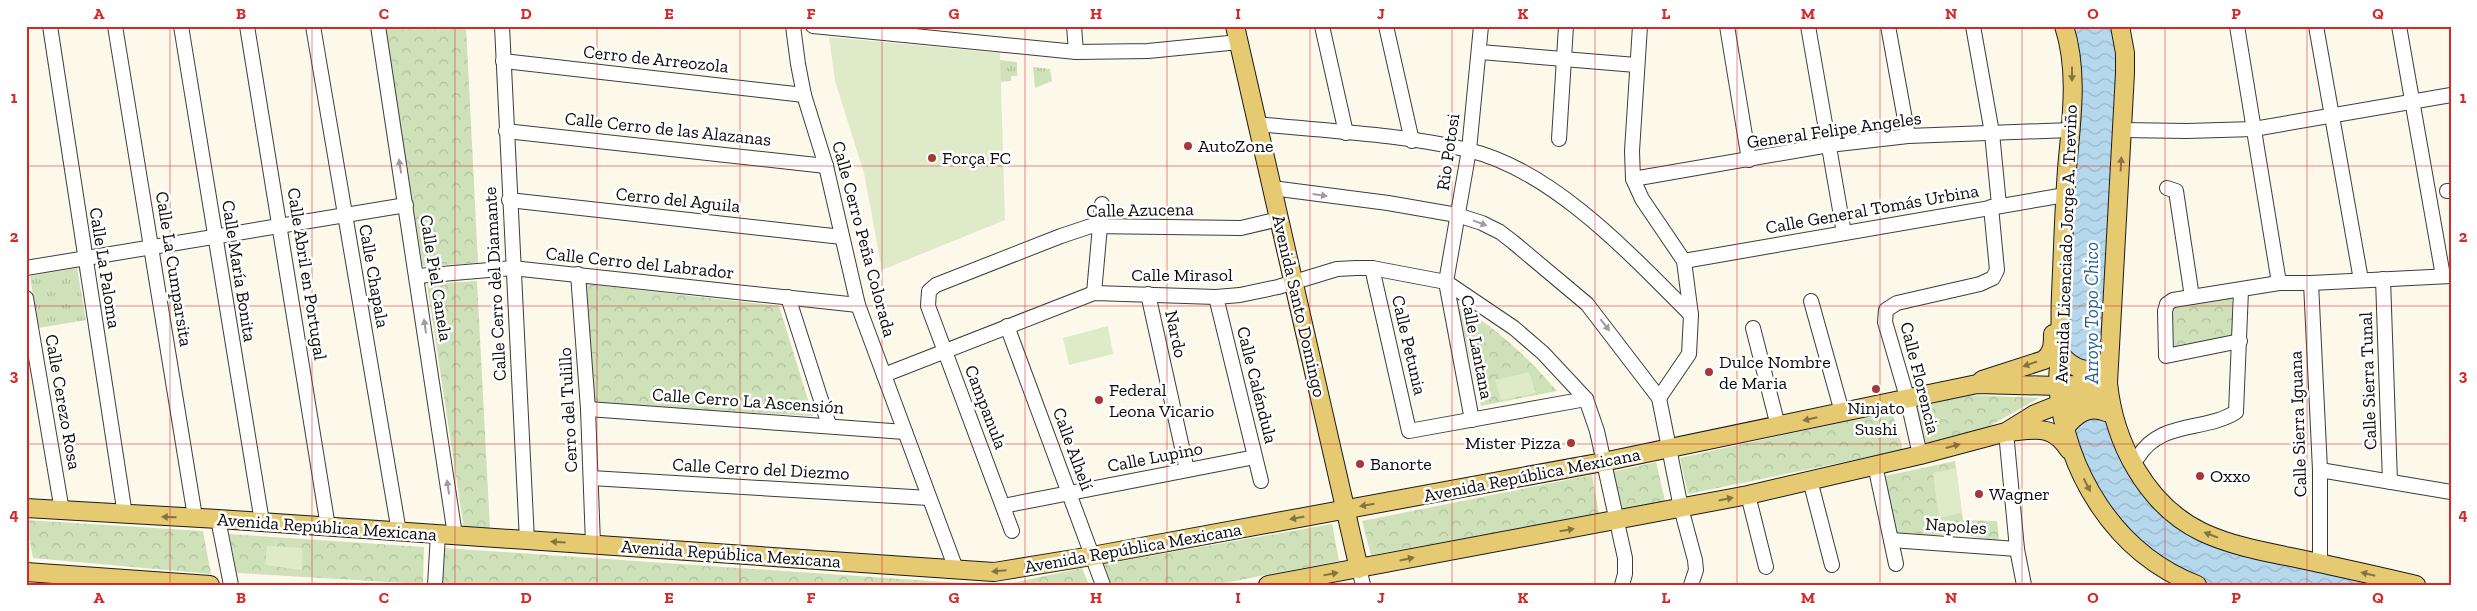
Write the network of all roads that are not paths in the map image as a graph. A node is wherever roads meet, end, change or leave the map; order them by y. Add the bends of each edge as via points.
1 (50, 26) edge
2 (115, 26) edge
3 (181, 26) edge
4 (247, 26) edge
5 (313, 26) edge
6 (378, 26) edge
7 (502, 26) edge
8 (793, 26) edge
9 (813, 26) edge
10 (1074, 26) edge
11 (1322, 26) edge
12 (1386, 26) edge
13 (1481, 26) edge
14 (1566, 26) edge
15 (1640, 26) edge
16 (1727, 26) edge
17 (1808, 26) edge
18 (1888, 26) edge
19 (1974, 26) edge
20 (2064, 26) edge
21 (2120, 26) edge
22 (2237, 26) edge
23 (2316, 26) edge
24 (2400, 26) edge
25 (1237, 34) edge
26 (1076, 52) junction
27 (1480, 52) junction
28 (1564, 57) junction
29 (503, 61) junction
30 (1636, 65) junction
31 (804, 95) junction
32 (2451, 95) edge
33 (2413, 102) junction
34 (2332, 116) junction
35 (1257, 124) junction
36 (2254, 129) junction
37 (2071, 130) junction
38 (2123, 130) junction
39 (506, 131) junction
40 (1992, 133) junction
41 (1346, 134) junction
42 (1908, 136) junction
43 (1559, 139) dead end
44 (1412, 141) junction
45 (1829, 145) junction
46 (1469, 150) junction
47 (1749, 160) junction
48 (826, 166) junction
49 (1633, 179) junction
50 (1272, 188) junction
51 (2171, 190) dead end
52 (2065, 195) junction
53 (509, 200) junction
54 (1102, 204) dead end
55 (406, 205) junction
56 (1995, 206) junction
57 (2118, 212) junction
58 (345, 215) junction
59 (1457, 215) junction
60 (1279, 219) junction
61 (280, 226) junction
62 (1101, 226) junction
63 (1844, 233) junction
64 (215, 236) junction
65 (842, 237) junction
66 (152, 246) junction
67 (85, 258) junction
68 (1684, 261) junction
69 (26, 268) edge
70 (512, 268) junction
71 (1372, 268) junction
72 (578, 274) junction
73 (418, 276) junction
74 (2447, 276) edge
75 (2383, 279) junction
76 (2361, 280) junction
77 (1294, 282) junction
78 (1446, 282) junction
79 (2279, 283) junction
80 (2311, 283) junction
81 (2241, 290) junction
82 (1094, 293) junction
83 (1148, 294) junction
84 (927, 295) joint
85 (1216, 297) junction
86 (2192, 297) junction
87 (26, 298) edge
88 (788, 298) junction
89 (1812, 301) dead end
90 (858, 305) junction
91 (2060, 312) junction
92 (1691, 315) junction
93 (1007, 326) junction
94 (1753, 328) dead end
95 (2240, 340) junction
96 (944, 351) junction
97 (2063, 357) junction
98 (2106, 362) junction
99 (884, 375) junction
100 (1977, 384) junction
101 (1907, 397) junction
102 (1659, 398) junction
103 (2107, 398) junction
104 (1586, 399) junction
105 (2066, 403) junction
106 (588, 409) junction
107 (1842, 412) junction
108 (1472, 420) junction
109 (829, 425) junction
110 (1778, 426) junction
111 (904, 432) junction
112 (2006, 432) junction
113 (1669, 450) junction
114 (1920, 455) junction
115 (2138, 457) junction
116 (1255, 458) junction
117 (2074, 458) junction
118 (1603, 462) junction
119 (1876, 466) junction
120 (1188, 470) junction
121 (2320, 470) junction
122 (591, 478) junction
123 (1810, 480) junction
124 (1261, 481) dead end
125 (2390, 482) junction
126 (2451, 492) edge
127 (1069, 493) junction
128 (1748, 495) junction
129 (929, 498) junction
130 (1003, 506) junction
131 (26, 508) edge
132 (1681, 508) junction
133 (1345, 509) junction
134 (2170, 509) junction
135 (62, 511) junction
136 (125, 515) junction
137 (195, 518) junction
138 (218, 519) junction
139 (1617, 521) junction
140 (262, 522) junction
141 (328, 527) junction
142 (1012, 531) dead end
143 (398, 532) junction
144 (447, 535) junction
145 (527, 540) junction
146 (1891, 540) junction
147 (593, 544) junction
148 (2017, 549) junction
149 (1092, 556) junction
150 (2320, 563) junction
151 (1896, 564) dead end
152 (1832, 566) dead end
153 (1766, 567) dead end
154 (956, 569) junction
155 (26, 572) edge
156 (1361, 577) edge
157 (95, 580) edge
158 (165, 583) edge
159 (1279, 584) edge
160 (210, 585) edge
161 (231, 585) edge
162 (436, 585) edge
163 (1103, 585) edge
164 (1622, 585) edge
165 (1691, 585) edge
166 (2024, 585) edge
167 (2197, 585) edge
168 (2416, 585) edge

1 - 67 street, Calle La Paloma
2 - 66 street, Calle La Cumparsita
3 - 64 street, Calle María Bonita
4 - 61 street, Calle Abril en Portugal
5 - 58 street, Calle Chapala
55 -> 6 street, Calle Piel Canela
7 - 29 street, Calle Cerro del Diamante
8 - 31 street, Calle Cerro Peña Colorada
9 - 26 street
10 - 26 street
11 - 41 street
12 - 44 street
13 - 27 street, Rio Potosi
14 - 28 street
15 - 30 street
16 - 47 street
17 - 45 street
18 - 42 street
19 - 40 street
20 -> 37 main road, Avenida Licenciado Jorge A. Treviño via 2072,63
21 - 38 main road via 2125,53
22 - 36 street
23 - 34 street
24 - 33 street
25 - 26 street via 1148,51
25 - 35 main road, Avenida Santo Domingo
27 - 28 street
27 - 46 street, Rio Potosi
28 - 30 street
28 - 43 street
29 - 31 street, Cerro de Arreozola
29 - 39 street, Calle Cerro del Diamante
30 - 49 street
31 - 48 street, Calle Cerro Peña Colorada
32 - 33 street
33 - 34 street
33 - 74 street
34 - 36 street
34 - 76 street
35 - 41 street
35 - 50 main road, Avenida Santo Domingo
36 - 38 street
36 - 79 street
37 - 40 street, General Felipe Angeles
37 - 52 main road, Avenida Licenciado Jorge A. Treviño
57 -> 38 main road
39 - 48 street, Calle Cerro de las Alazanas
39 - 53 street, Calle Cerro del Diamante
40 - 42 street, General Felipe Angeles
40 - 56 street
41 - 44 street
42 - 45 street, General Felipe Angeles
44 - 46 street
45 - 47 street, General Felipe Angeles
45 - 63 street
46 - 59 street, Rio Potosi
46 - 92 street via 1519,170 1572,206 1614,240
47 - 49 street, General Felipe Angeles
48 - 65 street, Calle Cerro Peña Colorada
49 - 68 street via 1642,199
50 -> 59 street
50 - 60 main road, Avenida Santo Domingo
51 - 86 street
52 - 56 street, Calle General Tomás Urbina
52 - 91 main road, Avenida Licenciado Jorge A. Treviño
53 - 65 street, Cerro del Aguila
53 - 70 street, Calle Cerro del Diamante
54 - 62 street
55 - 58 street
55 - 73 street, Calle Piel Canela
56 - 63 street, Calle General Tomás Urbina
56 - 101 street, Calle Florencia via 1997,270 1993,278 1980,284 1897,303 1886,310 1885,322
57 - 98 main road
57 - 115 main road via 2123,233 2124,278 2118,388 2123,422
58 - 61 street
58 - 143 street, Calle Chapala
59 - 78 street, Rio Potosi
59 -> 102 street via 1500,232 1570,288 1602,322
60 - 62 street, Calle Azucena via 1241,228
60 - 77 main road, Avenida Santo Domingo
61 - 64 street
61 - 141 street, Calle Abril en Portugal
62 - 82 street
62 - 84 street, Calle Azucena via 1061,236 936,285
63 - 68 street, Calle General Tomás Urbina
64 - 66 street
64 - 140 street, Calle María Bonita
65 - 90 street, Calle Cerro Peña Colorada
66 - 67 street
66 - 137 street, Calle La Cumparsita
67 - 69 street
67 - 136 street, Calle La Paloma
68 - 92 street
70 - 72 street, Calle Cerro del Labrador
70 - 73 street, Calle Cerro del Labrador
70 - 145 street, Calle Cerro del Diamante
71 - 77 street, Calle Mirasol via 1337,269
71 - 78 street, Calle Mirasol
71 - 108 street, Calle Petunia via 1410,431
72 - 88 street, Calle Cerro del Labrador
72 - 106 street, Cerro del Tulillo
144 -> 73 street, Calle Piel Canela
74 - 75 street
75 - 76 street
75 - 125 street, Calle Sierra Tunal
76 - 80 street
77 - 85 street, Calle Mirasol via 1260,292
77 - 133 main road, Avenida Santo Domingo
78 - 104 street, Calle Mirasol via 1514,328 1543,353
78 - 108 street, Calle Lantana
79 - 80 street
79 - 81 street
80 - 121 street, Calle Sierra Iguana
81 - 86 street
81 - 95 street
82 - 83 street, Calle Mirasol
82 - 93 street, Calle Mirasol
83 - 85 street, Calle Mirasol
83 - 120 street, Nardo
84 - 96 street, Campanula
85 - 116 street, Calle Caléndula
86 - 95 street via 2167,304 2166,356
87 - 135 street, Calle Cerezo Rosa
88 - 90 street, Calle Cerro del Labrador
88 - 109 street
89 - 107 street
90 - 99 street, Calle Cerro Peña Colorada
91 - 97 main road, Avenida Licenciado Jorge A. Treviño
91 -> 100 main road via 2050,355
92 - 102 street via 1689,354
93 - 96 street, Calle Mirasol
93 - 127 street, Calle Alhelí
94 - 110 street
95 - 115 street via 2236,412 2163,434 2149,442
96 - 99 street, Calle Mirasol
96 - 130 street, Campanula
97 - 98 main road via 2078,369 2091,369
97 - 105 main road, Avenida Licenciado Jorge A. Treviño
98 - 103 main road
99 - 111 street, Calle Cerro Peña Colorada
100 - 101 main road, Avenida República Mexicana
100 - 105 main road, Avenida República Mexicana
101 - 107 main road, Avenida República Mexicana
101 - 114 street, Calle Florencia
102 - 113 street
103 - 105 main road, Avenida República Mexicana
103 - 134 main road via 2133,466
104 - 108 street
104 - 118 street, Calle Mirasol
105 - 112 main road, Avenida República Mexicana via 2036,414
105 - 117 main road, Avenida Licenciado Jorge A. Treviño
106 - 109 street, Calle Cerro La Ascensión
106 - 122 street, Cerro del Tulillo
107 -> 110 main road, Avenida República Mexicana
109 - 111 street, Calle Cerro La Ascensión
110 - 113 main road, Avenida República Mexicana
111 - 129 street, Calle Cerro Peña Colorada
114 -> 112 main road, Avenida República Mexicana
112 - 117 main road via 2053,432
112 - 148 street
113 - 118 main road, Avenida República Mexicana
113 - 132 street
114 - 119 main road, Avenida República Mexicana
115 - 134 main road
116 - 120 street, Calle Lupino
116 - 124 street, Calle Caléndula
117 -> 167 main road, Avenida Licenciado Jorge A. Treviño via 2090,492 2110,522 2148,557
118 -> 133 main road, Avenida República Mexicana
118 - 139 street, Calle Mirasol
119 - 123 main road, Avenida República Mexicana
119 - 146 street
120 - 127 street, Calle Lupino
121 - 125 street
121 - 150 street, Calle Sierra Iguana
122 - 129 street, Calle Cerro del Diezmo
122 - 147 street, Cerro del Tulillo
123 - 128 main road, Avenida República Mexicana
123 - 152 street
125 - 126 street
127 - 130 street, Calle Lupino
127 - 149 street, Calle Alhelí
132 -> 128 main road, Avenida República Mexicana
128 - 153 street
129 - 154 street, Calle Cerro Peña Colorada
130 - 142 street, Campanula
131 - 135 main road, Avenida República Mexicana
132 - 139 main road, Avenida República Mexicana
132 - 165 street via 1695,560 1696,570
133 -> 149 main road, Avenida República Mexicana
133 - 156 main road, Avenida Santo Domingo
150 -> 134 main road via 2223,540 2194,527
135 - 136 main road, Avenida República Mexicana
137 -> 136 main road, Avenida República Mexicana
137 - 138 main road, Avenida República Mexicana
138 - 140 main road, Avenida República Mexicana
138 - 161 street
156 -> 139 main road, Avenida República Mexicana
139 - 164 street, Calle Mirasol via 1626,566
140 - 141 main road, Avenida República Mexicana
141 - 143 main road, Avenida República Mexicana
143 - 144 main road, Avenida República Mexicana
144 - 145 main road, Avenida República Mexicana
144 - 162 street
147 -> 145 main road, Avenida República Mexicana
146 - 148 street, Napoles
146 - 151 street
147 - 154 main road, Avenida República Mexicana
148 - 166 street
149 -> 154 main road, Avenida República Mexicana via 994,572
149 - 163 street, Calle Alhelí
168 -> 150 main road
155 - 157 main road
159 -> 156 main road, Avenida República Mexicana
157 - 158 main road
158 - 160 main road

